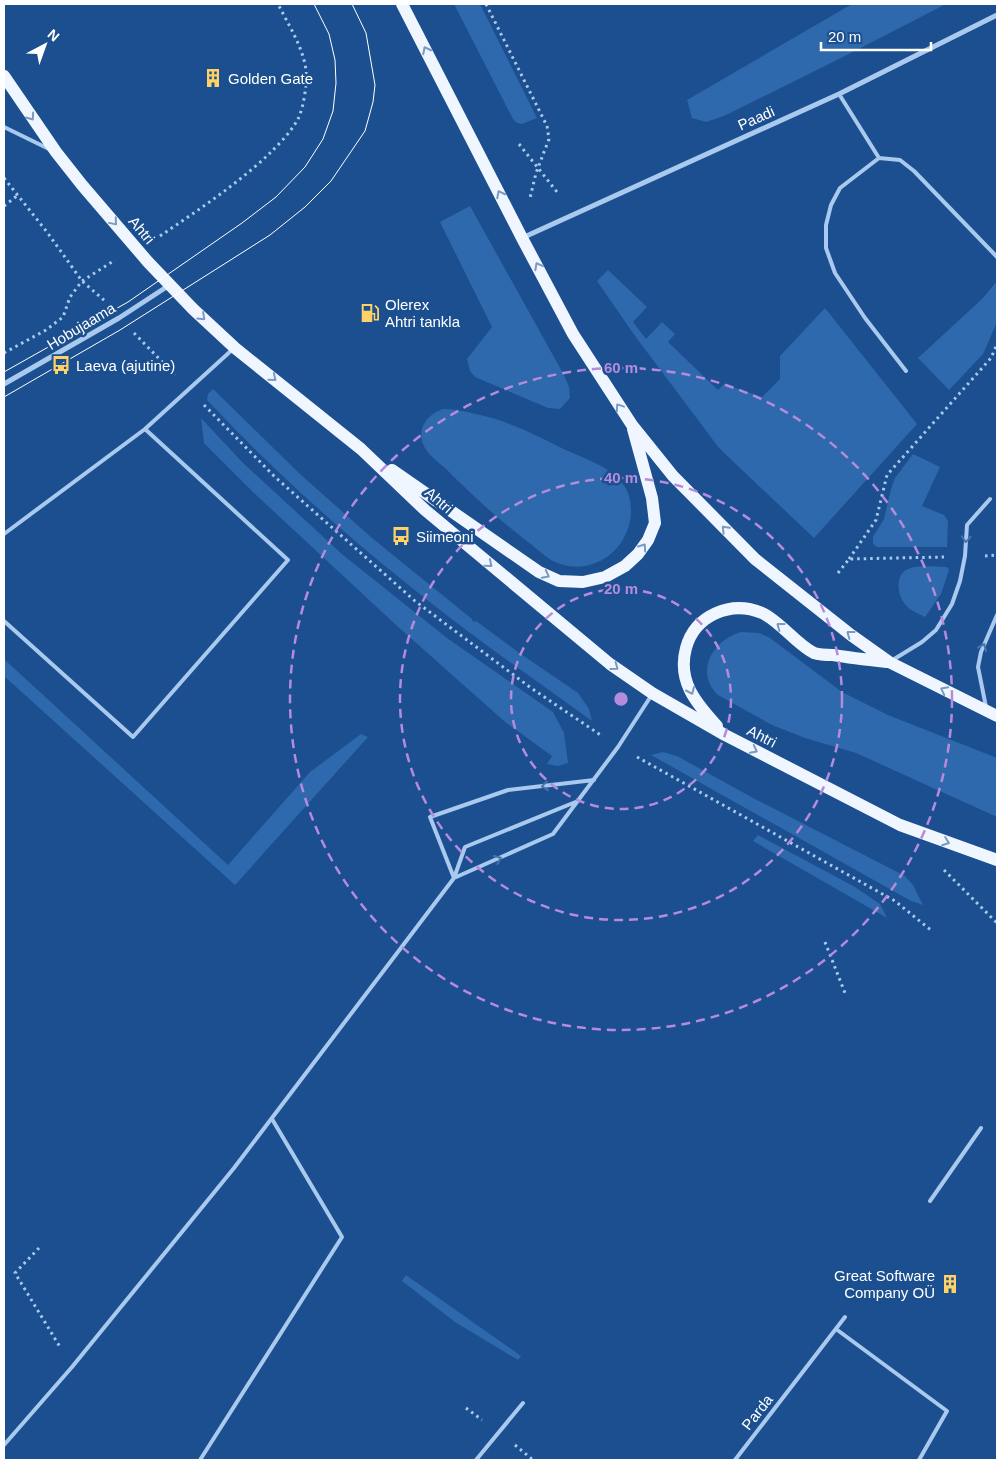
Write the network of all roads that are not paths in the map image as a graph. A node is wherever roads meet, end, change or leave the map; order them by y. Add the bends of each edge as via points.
1 (402, 4) edge
2 (997, 15) edge
3 (4, 76) edge
4 (839, 94) junction
5 (4, 127) edge
6 (56, 152) junction
7 (880, 158) junction
8 (522, 238) junction
9 (997, 257) edge
10 (170, 285) junction
11 (235, 348) junction
12 (906, 371) dead end
13 (4, 384) edge
14 (632, 425) junction
15 (145, 429) junction
16 (361, 449) junction
17 (990, 498) dead end
18 (4, 534) edge
19 (997, 615) edge
20 (4, 621) edge
21 (889, 662) junction
22 (652, 693) junction
23 (992, 714) edge
24 (725, 735) junction
25 (594, 780) junction
26 (578, 801) junction
27 (997, 860) edge
28 (454, 878) junction
29 (272, 1118) junction
30 (981, 1128) dead end
31 (930, 1201) dead end
32 (845, 1316) dead end
33 (836, 1329) junction
34 (523, 1403) dead end
35 (4, 1445) edge
36 (200, 1460) edge
37 (476, 1460) edge
38 (735, 1460) edge
39 (919, 1460) edge

8 -> 1 main road
2 - 4 street, Paadi
3 -> 6 main road, Ahtri
4 - 7 lane
4 - 8 street, Paadi
5 - 6 lane
6 -> 10 main road, Ahtri
7 - 9 lane via 900,160 914,171
7 - 12 lane via 840,188 831,205 826,248 835,272
14 -> 8 main road via 573,334
10 -> 11 main road, Ahtri
10 - 13 street, Hobujaama
11 - 15 lane
11 -> 16 main road, Ahtri
16 -> 14 main road via 539,572 559,581 583,582 605,577 625,566 648,540 655,522 652,498
21 -> 14 main road via 755,559 673,476
15 - 18 lane
15 - 20 lane via 288,560 133,738
16 -> 22 main road, Ahtri via 425,510 610,664
17 -> 21 lane via 967,525 960,581 952,604 936,630
23 -> 19 lane via 978,667
23 -> 21 main road
21 -> 24 main road via 815,653 763,614 744,609 723,610 702,620 694,630 688,640 683,668 697,704
22 - 24 main road, Ahtri
22 - 25 lane
24 -> 27 main road, Ahtri via 900,825
25 - 26 lane
25 -> 28 lane via 508,790 430,817
28 -> 26 lane via 553,834
26 - 28 lane via 466,847
28 - 29 lane
29 - 35 lane via 72,1367
29 - 36 lane via 342,1237
30 - 31 lane
32 - 33 lane, Parda
33 - 38 lane, Parda
33 - 39 lane via 947,1411
34 - 37 lane, bridge

